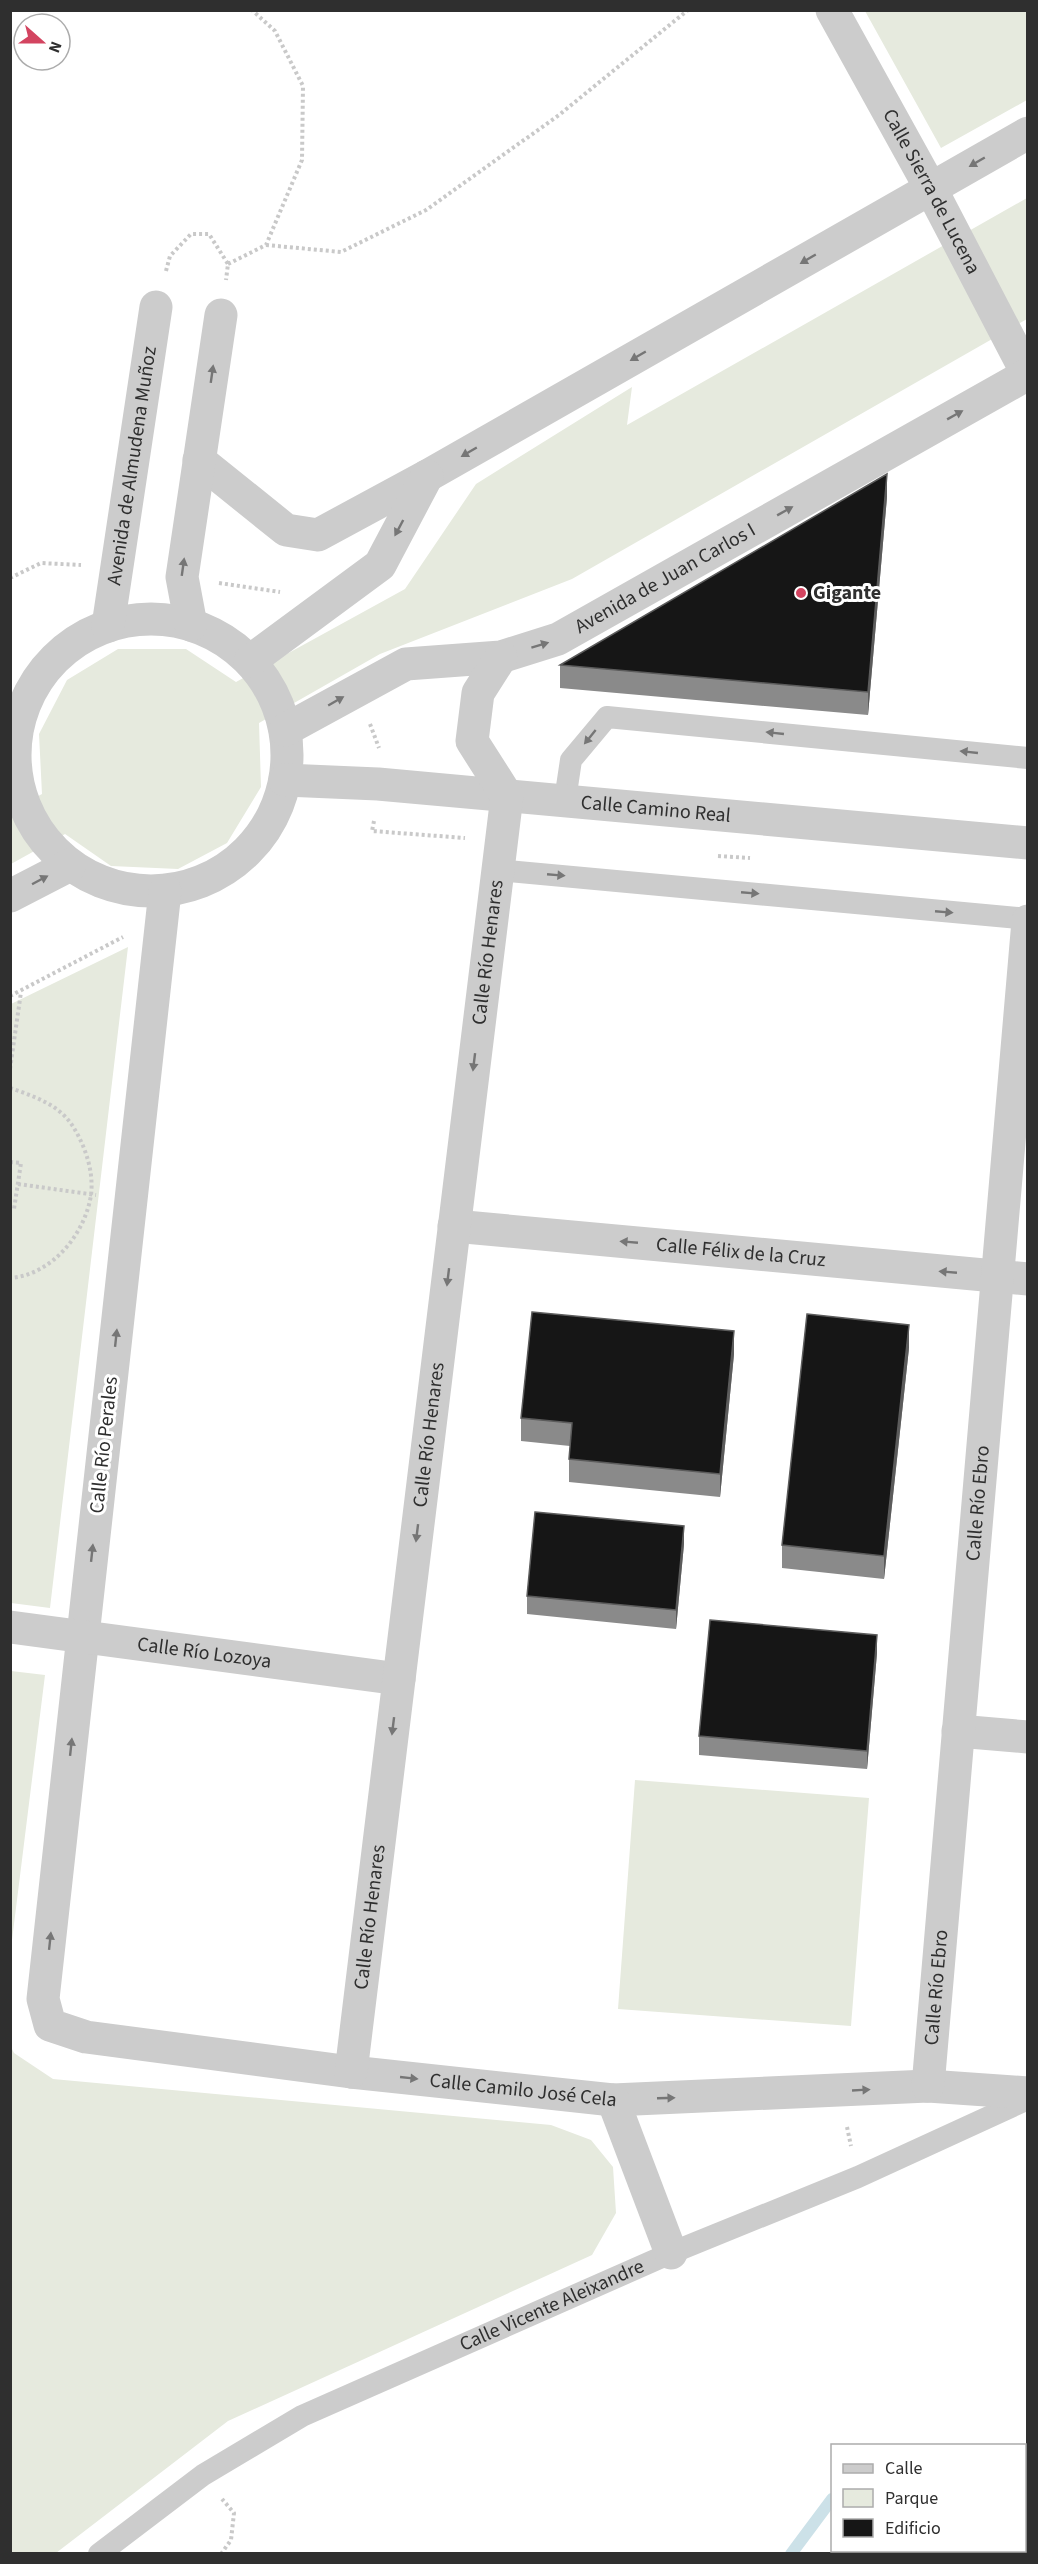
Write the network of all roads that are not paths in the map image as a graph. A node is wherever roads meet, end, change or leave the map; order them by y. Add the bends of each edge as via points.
1 (832, 10) edge
2 (1028, 133) edge
3 (931, 189) junction
4 (156, 307) road end
5 (220, 315) road end
6 (1027, 375) edge
7 (199, 460) junction
8 (427, 476) junction
9 (191, 624) junction
10 (108, 626) junction
11 (501, 657) junction
12 (250, 661) junction
13 (285, 730) junction
14 (13, 739) edge
15 (1028, 758) edge
16 (285, 780) junction
17 (14, 788) edge
18 (507, 796) junction
19 (565, 800) junction
20 (1028, 843) edge
21 (70, 865) junction
22 (498, 870) junction
23 (165, 891) junction
24 (10, 896) edge
25 (1028, 920) edge
26 (454, 1226) junction
27 (1012, 1278) edge
28 (10, 1627) edge
29 (83, 1637) junction
30 (399, 1679) junction
31 (958, 1731) junction
32 (1028, 1737) edge
33 (43, 1999) joint
34 (351, 2072) junction
35 (928, 2086) junction
36 (1028, 2093) edge
37 (1028, 2099) edge
38 (613, 2100) junction
39 (671, 2253) junction
40 (99, 2553) edge

1 - 3 street, Calle Sierra de Lucena
2 -> 3 street
3 - 6 street, Calle Sierra de Lucena
3 -> 8 street
4 - 10 street, Avenida de Almudena Muñoz
7 -> 5 street
11 -> 6 street, Avenida de Juan Carlos I via 558,639
7 - 8 street via 286,530 318,535
9 -> 7 street via 182,577
8 -> 12 street via 380,565
9 - 10 street via 164,619
9 - 12 street via 212,633
10 - 14 street via 74,643 45,669 26,702
13 -> 11 street, Avenida de Juan Carlos I via 406,664
11 - 18 street via 478,693 472,741
12 - 13 street via 272,693
13 - 16 street
14 - 17 street
15 -> 19 lane via 607,717 571,760
16 - 18 street, Calle Camino Real
16 - 23 street via 270,821 243,856 207,880
17 - 21 street via 37,830
18 - 19 street, Calle Camino Real
18 - 22 street, Calle Río Henares
19 - 20 street, Calle Camino Real
21 - 23 street via 99,882 132,891
24 -> 21 street
22 -> 25 lane
22 -> 26 street, Calle Río Henares
29 -> 23 street, Calle Río Perales
25 - 27 street, Calle Río Ebro
27 -> 26 street, Calle Félix de la Cruz
26 -> 30 street, Calle Río Henares
27 - 31 street, Calle Río Ebro
28 - 29 street, Calle Río Lozoya
29 - 30 street, Calle Río Lozoya
33 -> 29 street, Calle Río Perales
30 -> 34 street, Calle Río Henares
31 - 32 street
31 - 35 street, Calle Río Ebro
33 - 34 street, Calle Camilo José Cela via 50,2025 86,2037
34 -> 38 street, Calle Camilo José Cela
35 - 36 street, Calle Camilo José Cela
38 -> 35 street, Calle Camilo José Cela
37 - 39 lane, Calle Vicente Aleixandre via 858,2177
38 - 39 street
39 - 40 lane, Calle Vicente Aleixandre via 302,2416 203,2475

